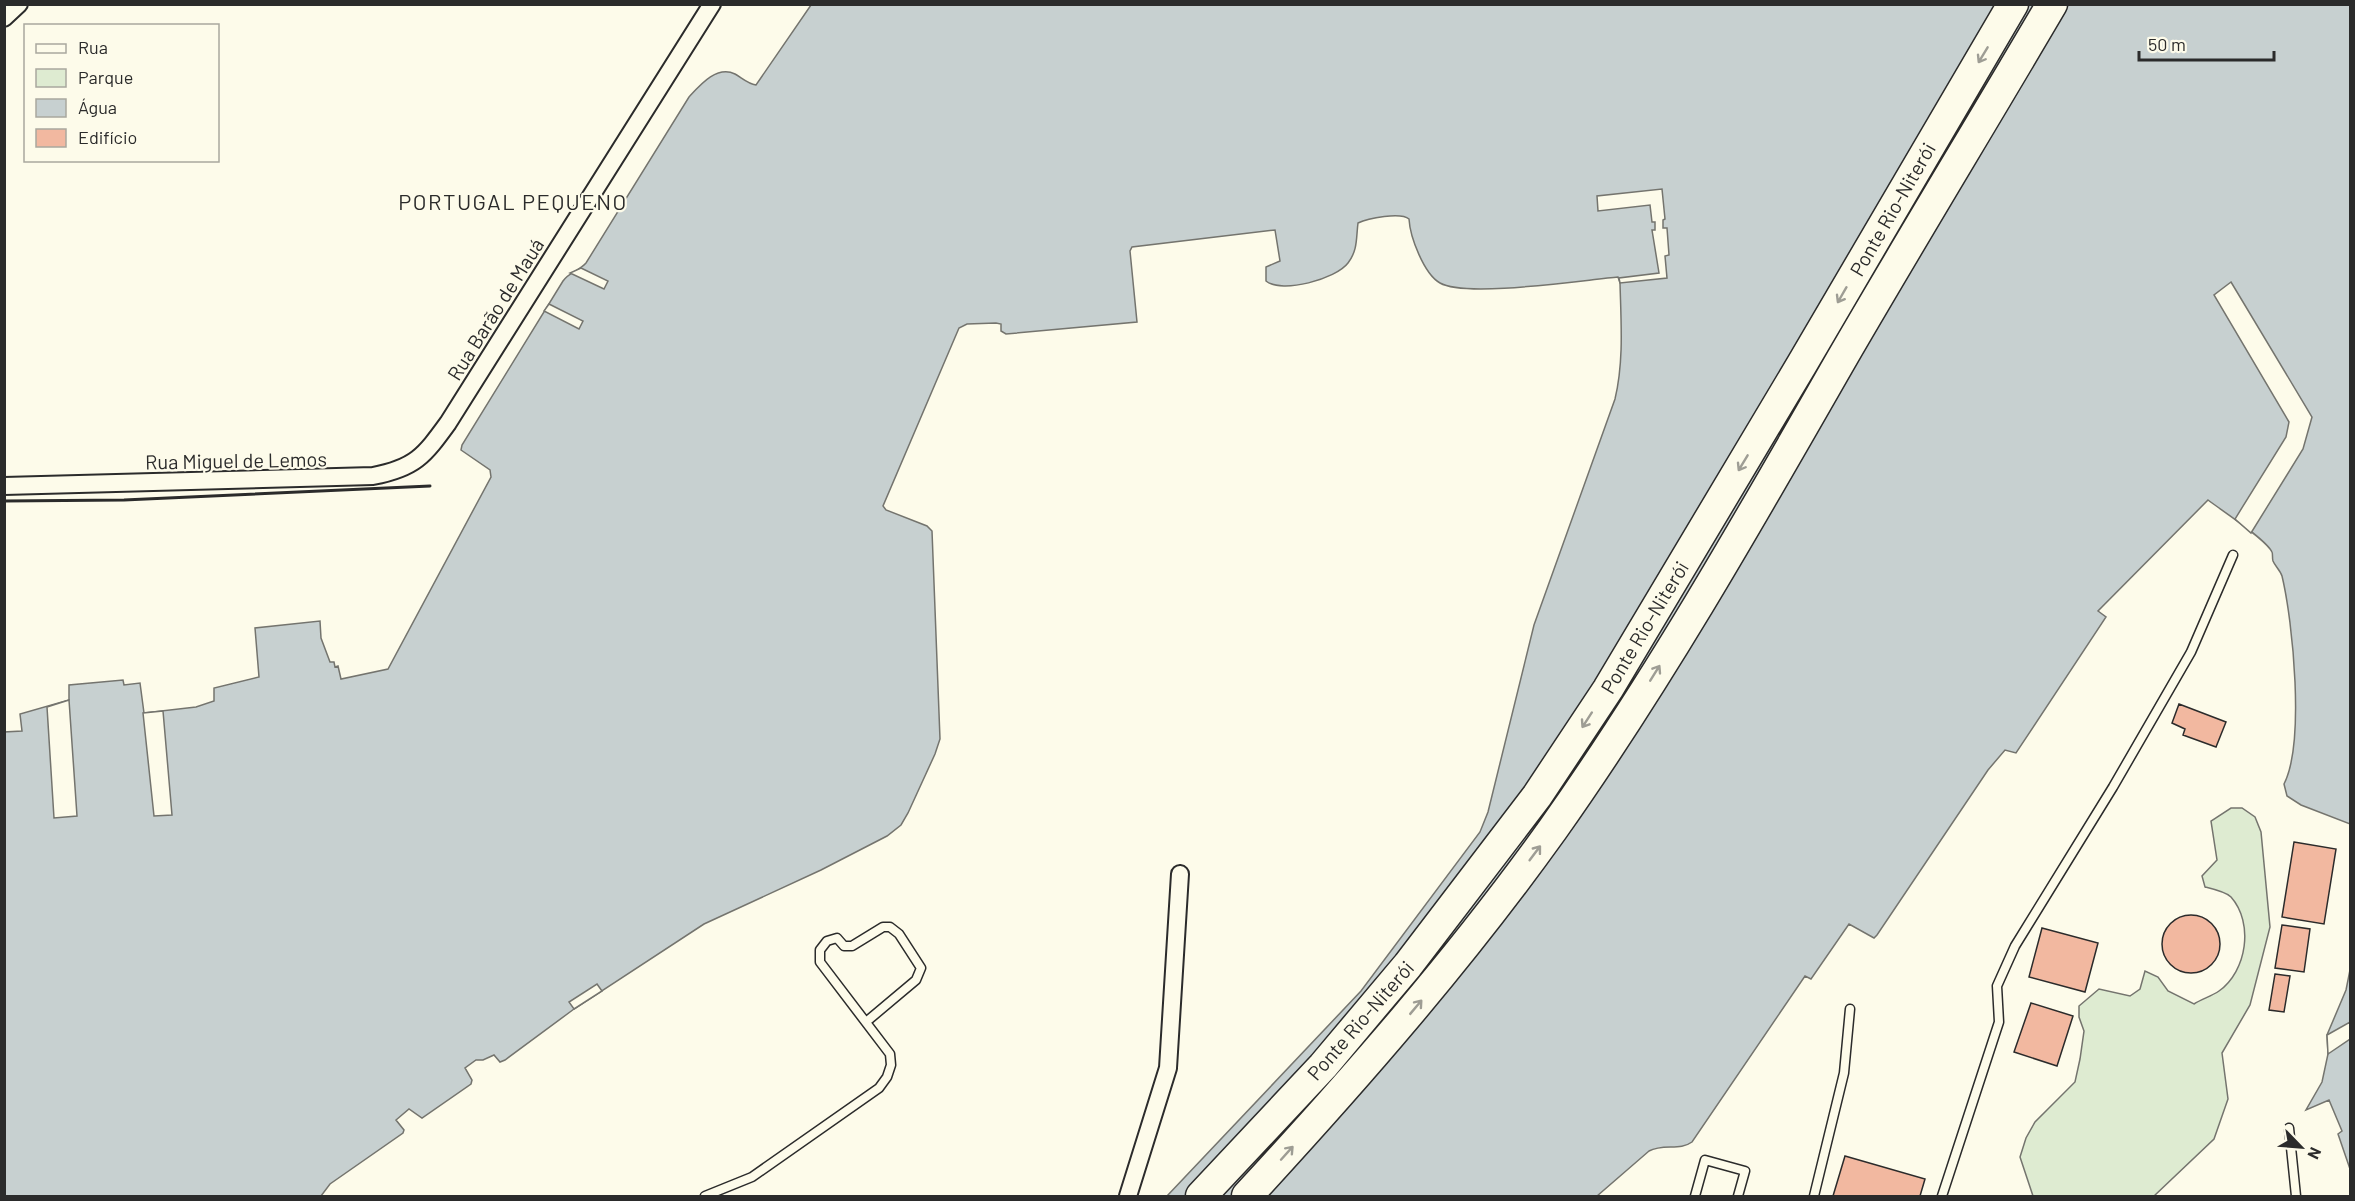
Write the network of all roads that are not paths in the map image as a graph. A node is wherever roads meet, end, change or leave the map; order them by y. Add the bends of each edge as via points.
1 (19, 4) edge
2 (712, 4) edge
3 (2013, 4) edge
4 (2052, 4) edge
5 (4, 18) edge
6 (448, 423) joint
7 (4, 486) edge
8 (2233, 555) dead end
9 (1180, 874) dead end
10 (1850, 1009) dead end
11 (866, 1022) junction
12 (2289, 1128) dead end
13 (705, 1197) edge
14 (1128, 1197) edge
15 (1201, 1197) edge
16 (1247, 1197) edge
17 (1695, 1197) edge
18 (1738, 1197) edge
19 (1814, 1197) edge
20 (1942, 1197) edge
21 (2296, 1197) edge

1 - 5 street
2 - 6 street, Rua Barão de Mauá
3 -> 15 highway, Ponte Rio-Niterói via 1608,689 1537,796 1408,965 1323,1066
16 -> 4 highway, Ponte Rio-Niterói via 1429,991 1559,820 1748,523
6 - 7 street, Rua Miguel de Lemos via 426,452 407,467 373,476
8 - 20 lane via 2191,652 2015,946 1997,986 1999,1022
9 - 14 street via 1168,1068
10 - 19 lane via 1844,1073
11 - 11 lane via 820,962 820,950 827,941 837,938 844,946 852,946 883,927 890,927 921,968 916,980
11 - 13 lane via 890,1054 891,1065 879,1088 752,1178
12 - 21 lane
17 - 18 lane via 1705,1160 1745,1171

